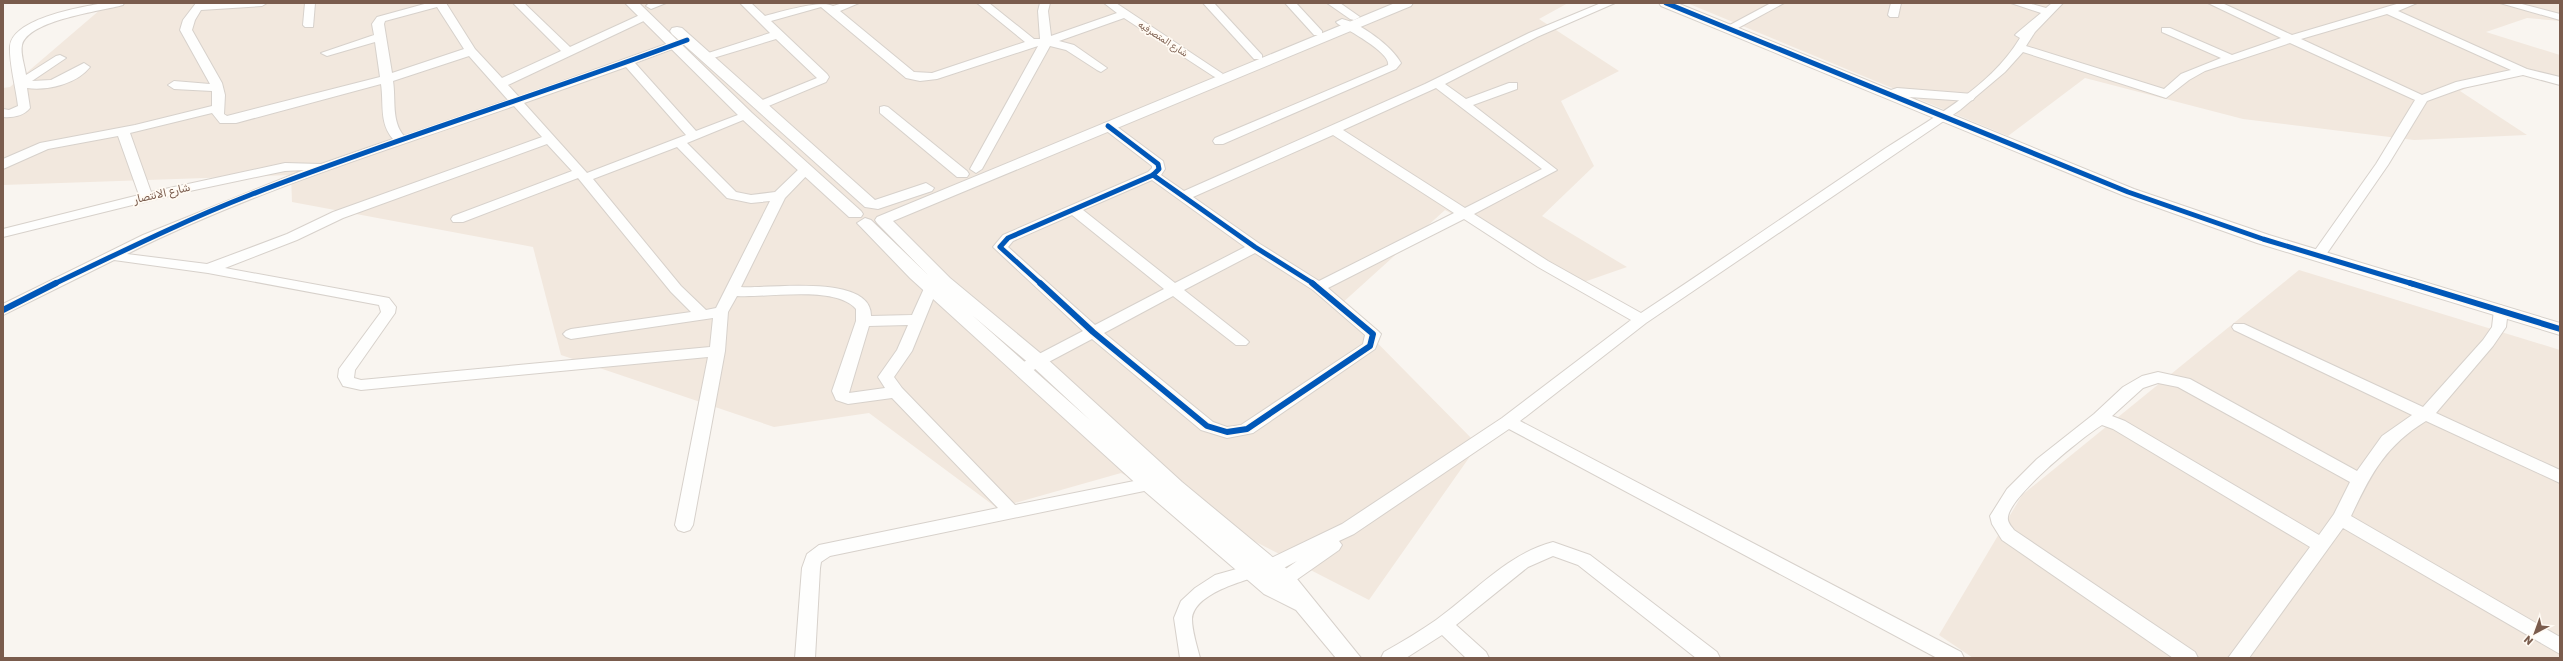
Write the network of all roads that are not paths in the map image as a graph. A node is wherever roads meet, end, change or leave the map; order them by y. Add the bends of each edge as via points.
1 (119, 3) edge
2 (262, 3) edge
3 (310, 3) edge
4 (440, 3) edge
5 (518, 3) edge
6 (632, 3) edge
7 (745, 3) edge
8 (854, 3) edge
9 (982, 3) edge
10 (1045, 3) edge
11 (1109, 3) edge
12 (1208, 3) edge
13 (1290, 3) edge
14 (1332, 3) edge
15 (1389, 3) edge
16 (1406, 3) edge
17 (1610, 3) edge
18 (1666, 3) edge
19 (1679, 3) edge
20 (1779, 3) edge
21 (1896, 3) edge
22 (2016, 3) edge
23 (2058, 3) edge
24 (2213, 3) edge
25 (2412, 3) edge
26 (2505, 3) edge
27 (200, 5) edge
28 (826, 6) edge
29 (651, 7) edge
30 (2388, 10) junction
31 (2048, 12) junction
32 (1125, 14) junction
33 (1894, 15) dead end
34 (2560, 17) edge
35 (764, 20) junction
36 (1349, 22) junction
37 (309, 25) dead end
38 (1734, 26) junction
39 (2030, 30) junction
40 (2166, 30) dead end
41 (1318, 33) junction
42 (776, 35) junction
43 (379, 37) junction
44 (2290, 38) junction
45 (1030, 42) junction
46 (1046, 42) junction
47 (684, 46) junction
48 (2021, 48) junction
49 (471, 51) junction
50 (568, 51) junction
51 (327, 53) dead end
52 (706, 57) junction
53 (1258, 57) junction
54 (60, 58) dead end
55 (2232, 59) junction
56 (631, 66) junction
57 (84, 67) dead end
58 (1102, 68) dead end
59 (2523, 71) junction
60 (1217, 74) junction
61 (585, 78) junction
62 (386, 79) junction
63 (2560, 80) edge
64 (20, 82) junction
65 (1437, 83) junction
66 (499, 84) junction
67 (174, 85) dead end
68 (1512, 86) dead end
69 (217, 87) junction
70 (1895, 92) junction
71 (1971, 94) junction
72 (2422, 99) junction
73 (516, 102) junction
74 (1463, 104) junction
75 (759, 106) junction
76 (218, 108) junction
77 (884, 110) dead end
78 (3, 113) edge
79 (747, 116) junction
80 (1949, 116) junction
81 (1108, 126) junction
82 (1334, 130) junction
83 (123, 131) junction
84 (694, 136) junction
85 (549, 140) junction
86 (402, 141) junction
87 (1219, 141) dead end
88 (679, 142) junction
89 (3, 165) edge
90 (324, 167) junction
91 (976, 169) junction
92 (806, 170) junction
93 (962, 174) junction
94 (1154, 174) junction
95 (582, 176) junction
96 (779, 196) junction
97 (1184, 196) junction
98 (146, 197) junction
99 (1074, 210) junction
100 (880, 211) junction
101 (1462, 214) junction
102 (860, 218) junction
103 (458, 219) dead end
104 (3, 233) edge
105 (1255, 247) junction
106 (112, 256) junction
107 (2318, 256) junction
108 (208, 269) junction
109 (1318, 287) junction
110 (931, 288) junction
111 (1175, 289) junction
112 (733, 292) junction
113 (3, 310) edge
114 (2501, 310) junction
115 (721, 312) junction
116 (702, 314) junction
117 (863, 320) junction
118 (918, 320) junction
119 (1641, 320) junction
120 (2239, 327) dead end
121 (2560, 328) edge
122 (1093, 332) junction
123 (571, 334) dead end
124 (1241, 342) dead end
125 (717, 351) junction
126 (1030, 366) junction
127 (896, 392) junction
128 (2427, 413) junction
129 (2100, 418) junction
130 (1508, 422) junction
131 (2560, 477) edge
132 (2360, 480) junction
133 (1149, 484) junction
134 (1011, 511) junction
135 (2342, 518) junction
136 (684, 525) dead end
137 (2320, 544) junction
138 (1270, 576) junction
139 (1443, 625) junction
140 (2560, 646) edge
141 (805, 658) edge
142 (1190, 658) edge
143 (1350, 658) edge
144 (1391, 658) edge
145 (1479, 658) edge
146 (1710, 658) edge
147 (1954, 658) edge
148 (2188, 658) edge
149 (2238, 658) edge

1 - 64 street via 41,22 24,31 17,39 16,45
2 - 27 street
3 - 37 street
4 - 43 street via 382,19 378,24
4 - 49 street
5 - 50 street
6 - 29 street
7 - 35 street
8 - 28 street
9 - 45 street
10 - 46 street via 1043,10
11 - 32 street, شارع المتصرفيه
12 - 53 street
13 - 41 street
14 - 36 street
15 - 36 street
16 - 36 street
17 - 65 street via 1533,35
18 - 80 street
19 - 38 street
20 - 38 street
21 - 33 street
22 - 31 street
23 - 31 street
24 - 44 street
25 - 30 street
26 - 34 street
27 - 69 street via 189,20 186,30 206,62
28 - 35 street
28 - 45 street via 894,63 915,76 933,76 1026,46
29 - 47 street
29 - 50 street
30 - 44 street
30 - 59 street
31 - 39 street
32 - 46 street
32 - 60 street, شارع المتصرفيه
35 - 42 street
36 - 41 street
36 - 81 street
36 - 87 street via 1396,63 1392,67
38 - 70 street
39 - 48 street
39 - 71 street via 2011,44 1977,83
40 - 55 street
41 - 53 street
42 - 52 street
42 - 75 street via 823,78
43 - 51 street
43 - 62 street
44 - 55 street
44 - 72 street
45 - 46 street
46 - 58 street via 1070,47
46 - 91 street
47 - 52 street
47 - 56 street
47 - 61 street
47 - 79 street
48 - 55 street via 2163,94 2169,93 2192,73
48 - 71 street via 1990,80
49 - 62 street
49 - 66 street
50 - 66 street
52 - 75 street
53 - 60 street
54 - 64 street via 34,76
56 - 61 street
56 - 84 street
57 - 64 street via 66,80 55,84 35,86
59 - 63 street
59 - 72 street via 2460,85
60 - 91 street
61 - 73 street
62 - 76 street via 236,119 219,118
62 - 86 street via 390,100 389,120 394,132
64 - 78 street via 24,108 11,114
65 - 74 street
65 - 82 street
66 - 73 street
67 - 69 street
68 - 74 street
69 - 76 street
70 - 71 street
70 - 80 street
71 - 80 street
72 - 107 street via 2382,165
73 - 85 street
73 - 86 street
74 - 101 street via 1551,170
75 - 100 street
76 - 83 street
77 - 93 street
79 - 84 street
79 - 92 street
80 - 107 street via 2098,180
80 - 119 street
81 - 94 street via 1158,164
81 - 100 street
82 - 97 street
82 - 101 street
83 - 89 street via 42,147 16,156
83 - 98 street
84 - 88 street
85 - 95 street
85 - 108 street via 338,215 292,237
86 - 90 street
88 - 95 street
88 - 96 street via 732,195 751,199
90 - 98 street, شارع الانتصار via 313,165 285,168
90 - 106 street via 193,219
91 - 93 street
92 - 96 street
92 - 102 street
93 - 100 street via 909,195
94 - 97 street
94 - 99 street
95 - 103 street
95 - 116 street via 676,289
96 - 112 street
97 - 105 street
98 - 104 street, شارع الانتصار
99 - 111 street
99 - 122 street via 1008,238 1000,246
100 - 102 street via 861,208
100 - 126 street via 922,262
101 - 109 street
101 - 119 street
102 - 110 street
105 - 109 street
105 - 111 street
106 - 108 street
106 - 113 street
107 - 114 street
108 - 125 street via 384,301 389,307 388,313 347,368 346,377 349,382 361,385
109 - 122 street via 1373,334 1370,346 1247,429 1237,433 1218,431 1207,426
110 - 118 street
110 - 126 street
111 - 122 street
111 - 124 street
112 - 115 street
112 - 117 street via 807,289 841,293 862,306 865,313
114 - 121 street
114 - 128 street via 2496,333
115 - 116 street
115 - 125 street
116 - 123 street
117 - 118 street
117 - 127 street via 840,391 842,396 848,399 861,399
118 - 127 street via 904,351 886,377
119 - 130 street
120 - 128 street
122 - 126 street
125 - 136 street
126 - 133 street
126 - 138 street via 1175,487
127 - 134 street
128 - 131 street
128 - 132 street via 2398,430
129 - 132 street via 2139,383 2150,377 2163,376 2184,384
129 - 137 street via 2128,430
129 - 148 street via 2081,430 2034,472 2002,506 1998,516 2000,524 2008,535
130 - 138 street via 1348,530 1332,546
130 - 147 street
132 - 135 street
133 - 134 street
133 - 138 street
134 - 141 street via 825,550 818,554 813,559
135 - 137 street
135 - 140 street
137 - 149 street via 2288,593
138 - 142 street via 1241,573 1221,580 1201,593 1188,606 1183,618
138 - 143 street via 1305,606
139 - 144 street
139 - 145 street
139 - 146 street via 1522,562 1553,549 1584,560

